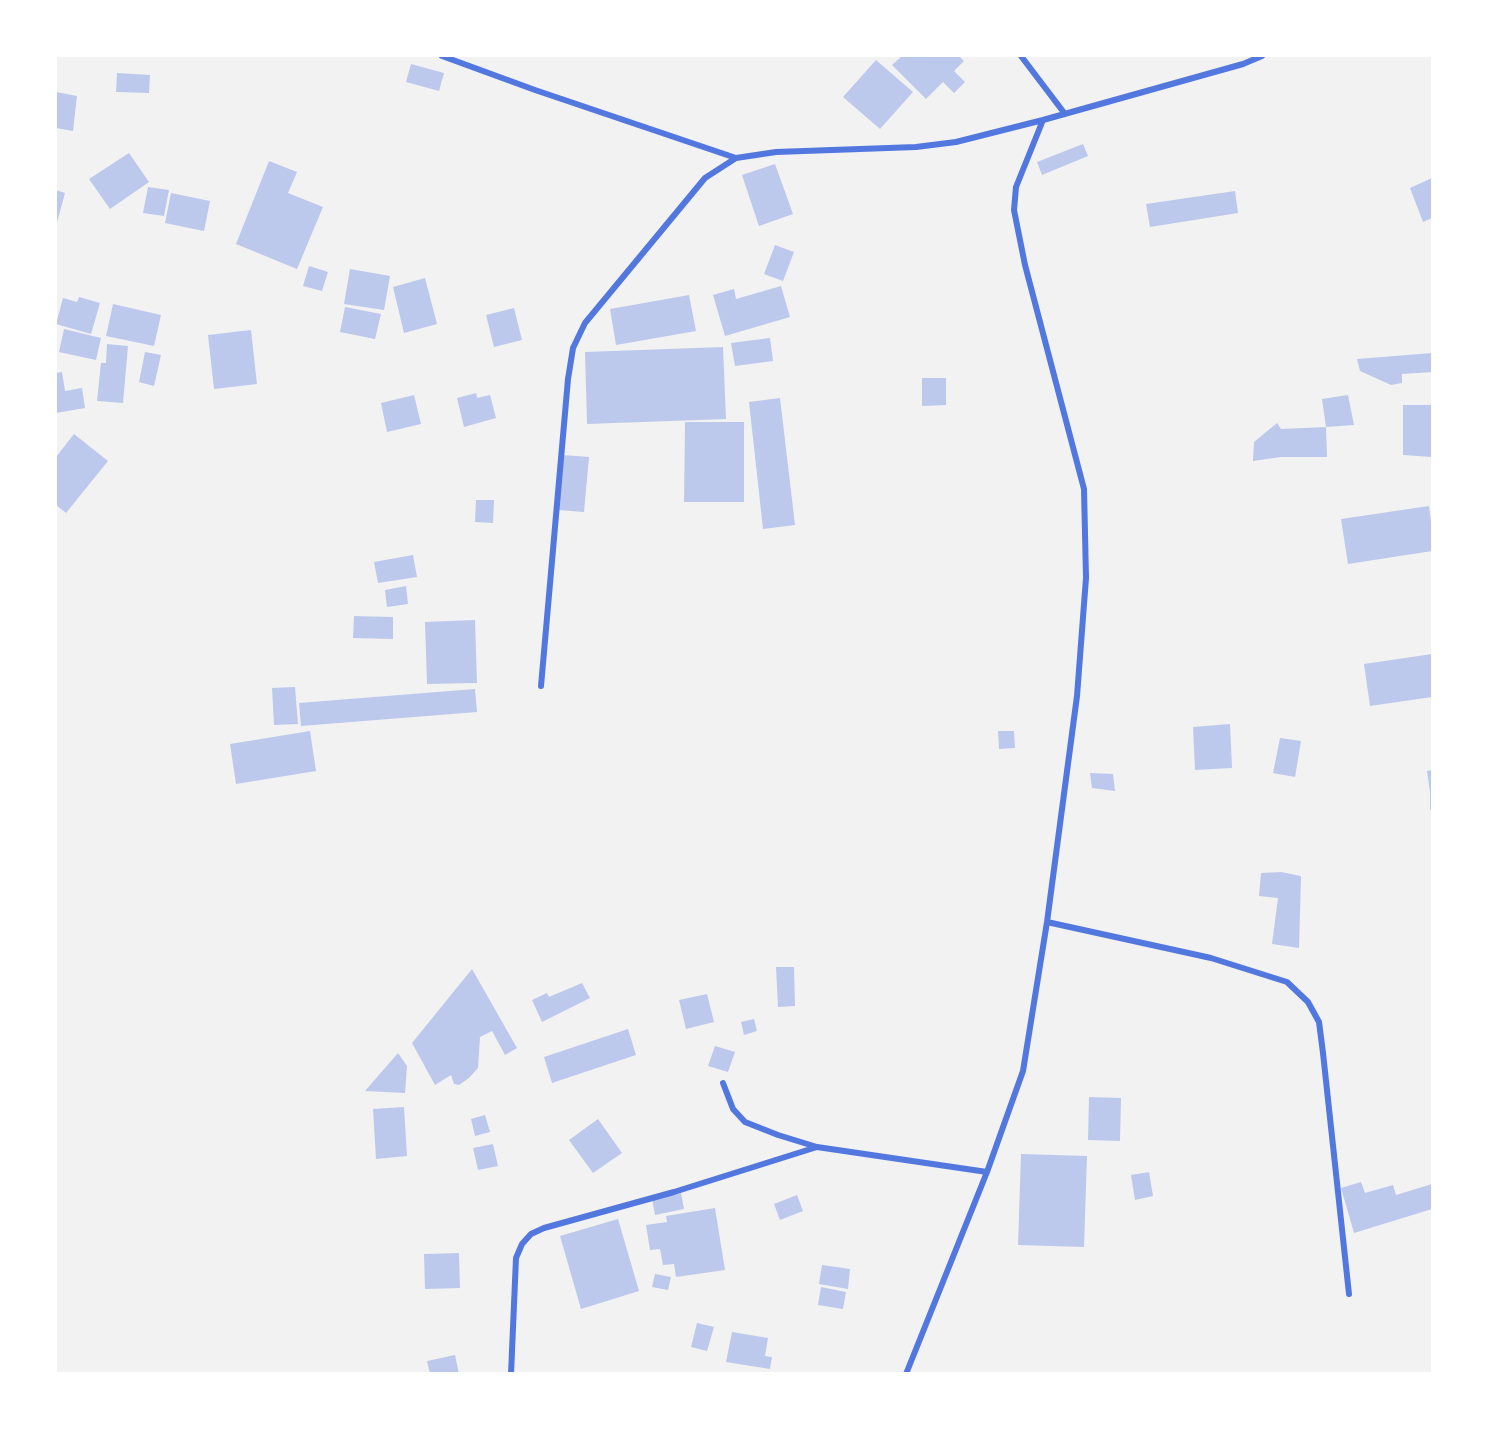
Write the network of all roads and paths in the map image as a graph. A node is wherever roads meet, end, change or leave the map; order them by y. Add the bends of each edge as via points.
1 (442, 56) edge
2 (1021, 56) edge
3 (1262, 56) edge
4 (1065, 114) junction
5 (1043, 120) junction
6 (736, 158) junction
7 (542, 686) dead end
8 (1047, 922) junction
9 (723, 1083) dead end
10 (817, 1147) junction
11 (987, 1172) junction
12 (1349, 1294) dead end
13 (511, 1374) edge
14 (906, 1374) edge

1 - 6 street
2 - 4 street
3 - 4 street
4 - 5 street
5 - 6 street via 956,142 916,147 776,152
5 - 8 street via 1016,187 1014,210 1084,489 1086,578 1077,696
6 - 7 street via 705,177 585,322 573,348
8 - 11 street via 1023,1071
8 - 12 street via 1211,958 1287,982 1308,1002 1319,1022
9 - 10 street via 733,1109 746,1122
10 - 11 street
10 - 13 street via 531,1234 516,1258
11 - 14 street

